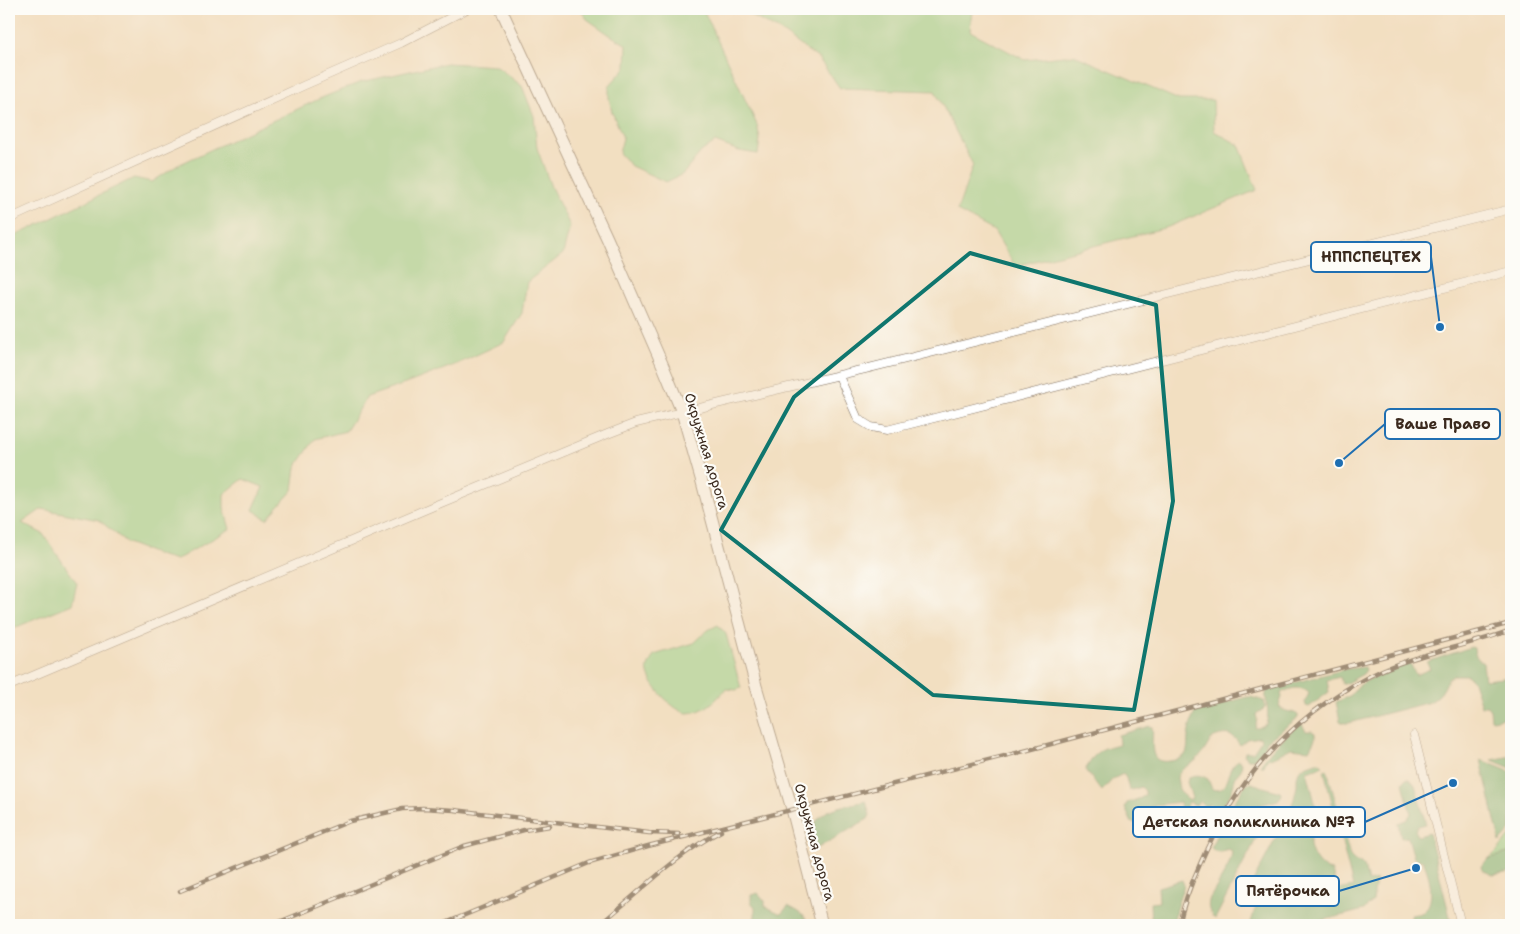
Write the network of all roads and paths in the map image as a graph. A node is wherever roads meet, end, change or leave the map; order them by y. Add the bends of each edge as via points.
1 (467, 9) edge
2 (501, 9) edge
3 (1511, 209) edge
4 (9, 219) edge
5 (1511, 271) edge
6 (838, 376) junction
7 (682, 412) junction
8 (9, 686) edge
9 (1414, 736) dead end
10 (822, 925) edge
11 (1461, 925) edge

1 - 4 street via 401,43
2 - 7 main road, Окружная дорога via 611,247
3 - 6 street
5 - 6 street via 888,430 872,427 858,419
6 - 7 street
7 - 8 street via 610,433
7 - 10 main road, Окружная дорога
9 - 11 street

